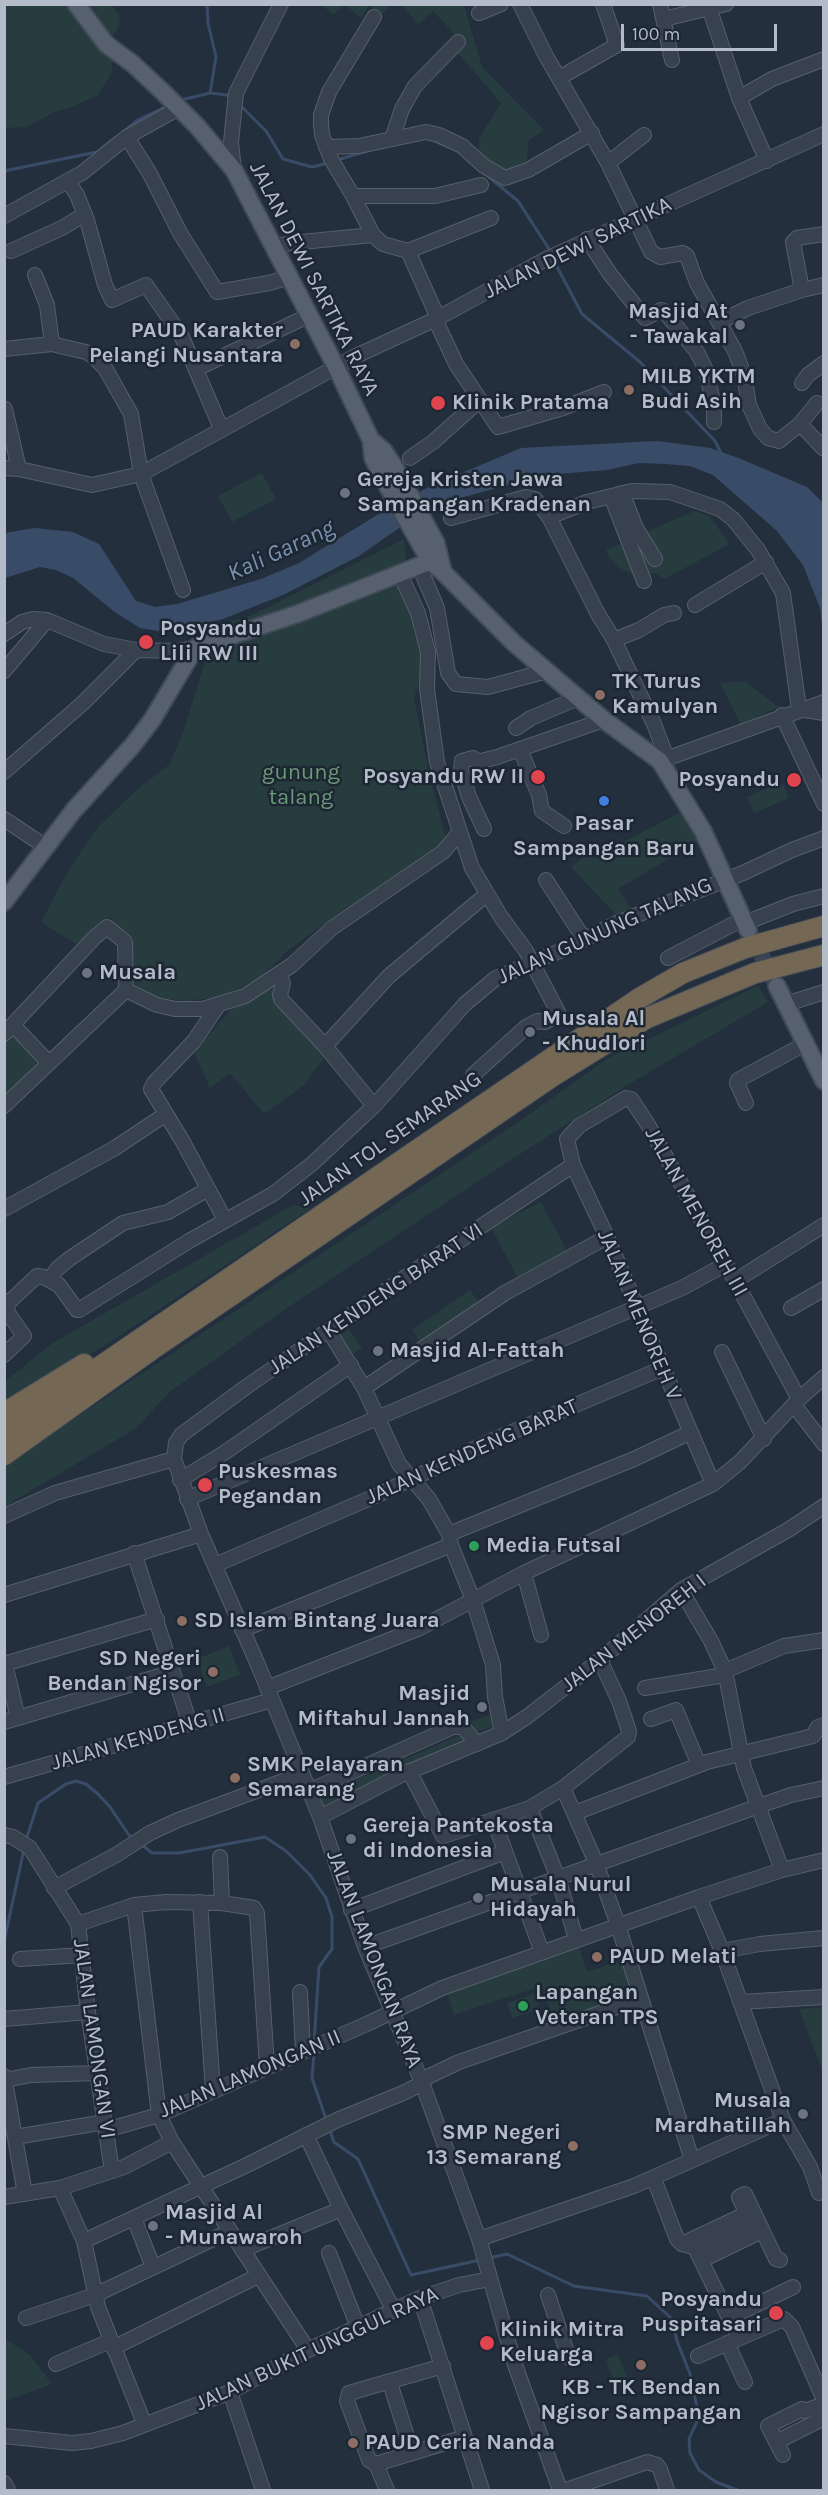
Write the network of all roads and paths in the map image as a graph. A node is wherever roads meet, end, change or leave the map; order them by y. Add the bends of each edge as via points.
1 (76, 4) edge
2 (280, 4) edge
3 (501, 4) edge
4 (520, 4) edge
5 (603, 4) edge
6 (660, 4) edge
7 (726, 4) edge
8 (686, 9) edge
9 (710, 10) junction
10 (479, 13) dead end
11 (374, 17) dead end
12 (664, 19) junction
13 (458, 42) dead end
14 (824, 59) edge
15 (672, 60) dead end
16 (559, 78) junction
17 (738, 98) junction
18 (178, 107) junction
19 (592, 133) junction
20 (644, 135) dead end
21 (127, 137) junction
22 (392, 139) junction
23 (822, 139) edge
24 (332, 159) junction
25 (767, 161) junction
26 (608, 163) junction
27 (234, 170) junction
28 (68, 181) junction
29 (481, 185) dead end
30 (354, 196) junction
31 (85, 214) junction
32 (4, 216) edge
33 (634, 218) junction
34 (491, 219) dead end
35 (824, 234) edge
36 (373, 235) junction
37 (587, 239) junction
38 (273, 247) junction
39 (11, 251) dead end
40 (408, 251) junction
41 (35, 275) dead end
42 (290, 277) junction
43 (824, 285) edge
44 (802, 290) junction
45 (310, 315) junction
46 (437, 319) junction
47 (719, 322) junction
48 (52, 344) junction
49 (4, 349) edge
50 (824, 363) edge
51 (336, 367) junction
52 (196, 369) junction
53 (802, 383) dead end
54 (604, 392) dead end
55 (480, 400) junction
56 (818, 403) dead end
57 (5, 409) edge
58 (714, 422) dead end
59 (800, 424) junction
60 (221, 428) junction
61 (824, 449) edge
62 (410, 458) dead end
63 (4, 468) edge
64 (19, 469) junction
65 (141, 474) junction
66 (617, 494) junction
67 (549, 517) junction
68 (451, 518) dead end
69 (432, 558) junction
70 (655, 559) dead end
71 (766, 562) junction
72 (400, 574) junction
73 (644, 581) dead end
74 (183, 590) dead end
75 (695, 605) dead end
76 (674, 612) dead end
77 (47, 620) junction
78 (4, 634) edge
79 (614, 640) junction
80 (195, 648) junction
81 (136, 650) junction
82 (4, 671) edge
83 (547, 671) junction
84 (578, 698) junction
85 (821, 706) edge
86 (799, 709) junction
87 (782, 715) junction
88 (604, 720) junction
89 (516, 728) dead end
90 (520, 749) junction
91 (663, 759) junction
92 (4, 772) edge
93 (822, 798) edge
94 (4, 819) edge
95 (564, 826) dead end
96 (484, 830) dead end
97 (459, 833) junction
98 (824, 838) edge
99 (46, 848) junction
100 (724, 879) junction
101 (546, 880) dead end
102 (487, 894) junction
103 (824, 897) edge
104 (4, 902) edge
105 (745, 924) junction
106 (824, 926) edge
107 (584, 939) junction
108 (824, 955) edge
109 (668, 958) dead end
110 (532, 963) junction
111 (278, 975) junction
112 (777, 986) tunnel mouth
113 (126, 990) junction
114 (824, 992) edge
115 (786, 1004) junction
116 (217, 1006) junction
117 (9, 1029) edge
118 (805, 1044) junction
119 (325, 1046) junction
120 (49, 1063) junction
121 (473, 1075) dead end
122 (824, 1081) edge
123 (746, 1103) dead end
124 (4, 1106) edge
125 (374, 1106) junction
126 (166, 1114) junction
127 (567, 1145) joint
128 (573, 1166) junction
129 (208, 1189) junction
130 (4, 1209) edge
131 (225, 1220) junction
132 (824, 1225) edge
133 (607, 1237) junction
134 (726, 1264) junction
135 (50, 1279) junction
136 (735, 1281) junction
137 (221, 1285) junction
138 (824, 1289) edge
139 (6, 1303) edge
140 (637, 1307) junction
141 (791, 1308) dead end
142 (328, 1331) junction
143 (722, 1352) dead end
144 (4, 1354) edge
145 (351, 1365) junction
146 (663, 1368) junction
147 (824, 1377) edge
148 (364, 1388) junction
149 (796, 1402) junction
150 (4, 1413) edge
151 (378, 1416) junction
152 (4, 1432) edge
153 (689, 1433) junction
154 (764, 1439) junction
155 (824, 1444) edge
156 (4, 1455) edge
157 (174, 1459) junction
158 (411, 1479) junction
159 (180, 1480) junction
160 (713, 1484) junction
161 (187, 1499) junction
162 (824, 1506) edge
163 (4, 1516) edge
164 (201, 1534) junction
165 (450, 1540) junction
166 (134, 1553) junction
167 (215, 1565) junction
168 (524, 1573) junction
169 (681, 1590) junction
170 (6, 1591) edge
171 (473, 1600) junction
172 (157, 1619) junction
173 (242, 1630) junction
174 (541, 1635) dead end
175 (824, 1640) edge
176 (600, 1660) junction
177 (5, 1664) edge
178 (173, 1672) junction
179 (725, 1673) junction
180 (645, 1688) dead end
181 (270, 1694) junction
182 (651, 1719) dead end
183 (11, 1720) edge
184 (190, 1724) junction
185 (824, 1725) edge
186 (502, 1733) junction
187 (477, 1744) junction
188 (392, 1753) junction
189 (742, 1754) junction
190 (699, 1765) junction
191 (405, 1773) junction
192 (302, 1774) junction
193 (4, 1778) edge
194 (563, 1788) junction
195 (824, 1788) edge
196 (309, 1791) junction
197 (759, 1806) junction
198 (530, 1808) junction
199 (575, 1813) junction
200 (320, 1817) junction
201 (494, 1821) junction
202 (4, 1835) edge
203 (505, 1852) junction
204 (220, 1857) dead end
205 (824, 1860) edge
206 (596, 1863) junction
207 (782, 1870) junction
208 (558, 1878) junction
209 (54, 1888) junction
210 (520, 1892) junction
211 (699, 1897) junction
212 (200, 1902) junction
213 (222, 1903) junction
214 (134, 1905) junction
215 (351, 1910) junction
216 (78, 1924) junction
217 (618, 1925) junction
218 (824, 1938) edge
219 (576, 1939) junction
220 (365, 1947) junction
221 (722, 1951) junction
222 (542, 1952) junction
223 (83, 1955) junction
224 (20, 1959) dead end
225 (300, 1992) dead end
226 (824, 1997) edge
227 (640, 1999) junction
228 (740, 2002) junction
229 (391, 2011) junction
230 (88, 2012) junction
231 (4, 2019) edge
232 (303, 2052) junction
233 (267, 2066) junction
234 (98, 2073) junction
235 (5, 2078) edge
236 (422, 2080) junction
237 (213, 2091) junction
238 (159, 2115) junction
239 (783, 2120) junction
240 (105, 2126) junction
241 (306, 2135) junction
242 (15, 2137) junction
243 (172, 2142) junction
244 (692, 2160) junction
245 (824, 2161) edge
246 (810, 2168) junction
247 (112, 2171) junction
248 (654, 2179) junction
249 (202, 2186) junction
250 (60, 2188) junction
251 (819, 2193) dead end
252 (25, 2194) junction
253 (4, 2197) edge
254 (341, 2210) junction
255 (134, 2218) junction
256 (753, 2220) junction
257 (230, 2230) junction
258 (480, 2240) junction
259 (84, 2241) junction
260 (682, 2244) junction
261 (242, 2250) junction
262 (329, 2253) dead end
263 (699, 2255) junction
264 (780, 2260) dead end
265 (153, 2267) junction
266 (258, 2276) junction
267 (489, 2276) junction
268 (792, 2287) dead end
269 (95, 2295) junction
270 (548, 2295) dead end
271 (776, 2295) junction
272 (420, 2298) junction
273 (393, 2309) junction
274 (731, 2318) junction
275 (26, 2319) dead end
276 (790, 2323) junction
277 (358, 2327) junction
278 (733, 2341) junction
279 (112, 2345) junction
280 (308, 2350) junction
281 (698, 2356) dead end
282 (569, 2358) dead end
283 (56, 2364) dead end
284 (444, 2366) junction
285 (745, 2382) dead end
286 (390, 2383) junction
287 (230, 2392) junction
288 (824, 2402) edge
289 (824, 2418) edge
290 (144, 2423) junction
291 (4, 2436) edge
292 (465, 2437) junction
293 (776, 2442) junction
294 (412, 2452) junction
295 (783, 2456) dead end
296 (376, 2464) junction
297 (4, 2483) edge
298 (8, 2490) edge
299 (259, 2490) edge
300 (387, 2490) edge
301 (482, 2490) edge
302 (560, 2490) edge
303 (566, 2490) edge
304 (667, 2490) edge

1 - 18 main road, JALAN DEWI SARTIKA RAYA via 106,44 134,64
2 - 27 street via 235,99 231,142
3 - 10 street
4 - 16 street
5 - 16 street via 617,45
6 - 12 street
7 - 9 street
8 - 9 street
8 - 12 street
9 - 17 street
11 - 24 street via 329,92 321,115 322,135
12 - 15 street
13 - 22 street via 415,86
14 - 17 street via 772,79
16 - 19 street
17 - 25 street
18 - 21 street
18 - 27 main road, JALAN DEWI SARTIKA RAYA
19 - 22 street via 528,170 505,178 440,135 426,132
19 - 26 street
20 - 26 street
21 - 28 street
21 - 42 street via 217,292
22 - 24 street via 359,146
23 - 25 street, JALAN DEWI SARTIKA
24 - 30 street
25 - 33 street, JALAN DEWI SARTIKA
26 - 33 street
27 - 38 main road, JALAN DEWI SARTIKA RAYA
28 - 31 street
28 - 32 street
29 - 30 street via 428,196
30 - 36 street
31 - 39 street
31 - 52 street via 105,285 114,302 146,285 172,320
33 - 37 street, JALAN DEWI SARTIKA
33 - 47 street via 653,255 687,256
34 - 40 street
35 - 44 street via 793,242
36 - 38 street
36 - 40 street via 383,244
37 - 46 street, JALAN DEWI SARTIKA
37 - 58 street via 645,318 664,311 697,352 706,370
38 - 42 main road, JALAN DEWI SARTIKA RAYA
40 - 46 street
41 - 48 street via 47,305
42 - 45 main road, JALAN DEWI SARTIKA RAYA
43 - 44 street
44 - 47 street
45 - 51 main road, JALAN DEWI SARTIKA RAYA
45 - 52 street
46 - 51 street, JALAN DEWI SARTIKA
46 - 55 street via 456,364
47 - 59 street via 735,351 749,405 760,429 768,438 779,441
48 - 49 street
48 - 65 street via 86,352 105,368 130,414
50 - 53 street
51 - 60 street, JALAN DEWI SARTIKA via 254,414
51 - 69 main road, JALAN DEWI SARTIKA RAYA via 371,440 373,458 390,474
52 - 60 street
54 - 55 street via 500,427
55 - 62 street
56 - 59 street
57 - 64 street
59 - 61 street
60 - 65 street, JALAN DEWI SARTIKA
63 - 64 street, JALAN DEWI SARTIKA
64 - 65 street, JALAN DEWI SARTIKA via 92,485
65 - 74 street
66 - 67 street
66 - 70 street
66 - 71 street via 670,492 720,509 739,526
66 - 73 street
67 - 68 street via 531,497
67 - 79 street
69 - 72 main road
69 - 83 main road, JALAN DEWI SARTIKA RAYA via 514,643
69 - 83 street via 448,673 456,684 488,687
71 - 75 street
71 - 86 street via 783,593
72 - 80 main road
72 - 97 street via 418,613 428,652 436,762
76 - 79 street
77 - 78 street via 22,622
77 - 81 street via 104,644
77 - 82 street
79 - 91 street via 654,724
80 - 81 street
80 - 99 main road via 152,720
81 - 92 street
83 - 84 main road, JALAN DEWI SARTIKA RAYA
84 - 88 main road, JALAN DEWI SARTIKA RAYA
84 - 89 street
85 - 86 street
86 - 87 street
87 - 91 street
87 - 93 street
88 - 90 street
88 - 91 main road, JALAN DEWI SARTIKA RAYA
90 - 95 street via 542,811
90 - 96 street via 477,762 471,758 461,762 469,797
91 - 100 main road via 703,831
94 - 99 street
97 - 102 street
97 - 111 street via 443,852 332,928
98 - 100 street, JALAN GUNUNG TALANG
99 - 104 main road
100 - 105 main road
100 - 107 street, JALAN GUNUNG TALANG
101 - 107 street
102 - 110 street
102 - 119 street via 389,976
103 - 105 street via 793,904
105 - 109 street
106 - 137 highway, JALAN TOL SEMARANG via 745,948 683,973 638,999
107 - 110 street, JALAN GUNUNG TALANG
108 - 156 highway, JALAN TOL SEMARANG via 755,973 647,1018 553,1076
110 - 121 street via 559,1014 526,1027
110 - 125 street, JALAN GUNUNG TALANG via 496,978 474,996
111 - 116 street via 245,996
111 - 119 street via 283,983 281,999
112 - 115 main road
113 - 116 street via 175,1009
113 - 117 street via 125,942 105,927
113 - 120 street
114 - 115 street
115 - 118 main road
116 - 126 street via 194,1041 151,1089
117 - 120 street
118 - 122 main road
118 - 123 street via 738,1080
119 - 125 street
120 - 124 street
125 - 131 street, JALAN GUNUNG TALANG via 312,1164 273,1194
126 - 129 street
126 - 130 street via 115,1148
127 - 128 street, JALAN MENOREH V
127 - 134 street, JALAN MENOREH III via 579,1126 630,1098
128 - 133 street, JALAN MENOREH V
128 - 142 street, JALAN KENDENG BARAT VI
129 - 131 street
129 - 135 street via 168,1212 123,1223 69,1258
131 - 135 street, JALAN GUNUNG TALANG via 77,1310
132 - 136 street
133 - 140 street, JALAN MENOREH V
133 - 148 street via 505,1293
134 - 136 street, JALAN MENOREH III
134 - 140 street
135 - 139 street via 37,1276
136 - 149 street, JALAN MENOREH III
137 - 150 highway
137 - 152 highway, JALAN TOL SEMARANG
138 - 141 street
139 - 144 street via 8,1313 24,1336
140 - 146 street, JALAN MENOREH V
140 - 151 street
142 - 145 street
142 - 157 street, JALAN KENDENG BARAT VI via 181,1435
143 - 154 street
145 - 148 street
145 - 159 street
146 - 153 street, JALAN MENOREH V
146 - 158 street, JALAN KENDENG BARAT
147 - 149 street, JALAN KENDENG II
148 - 151 street
149 - 154 street, JALAN KENDENG II
149 - 155 street, JALAN MENOREH III
151 - 158 street via 399,1464
151 - 161 street
153 - 160 street, JALAN MENOREH V
153 - 165 street
154 - 160 street, JALAN KENDENG II
157 - 159 street, JALAN LAMONGAN RAYA
157 - 163 street via 55,1493
158 - 165 street via 429,1499
158 - 167 street, JALAN KENDENG BARAT
159 - 161 street, JALAN LAMONGAN RAYA
160 - 168 street, JALAN KENDENG II
161 - 164 street, JALAN LAMONGAN RAYA
162 - 169 street, JALAN MENOREH I
164 - 166 street
164 - 167 street, JALAN LAMONGAN RAYA
165 - 171 street
165 - 173 street
166 - 170 street
166 - 172 street
167 - 173 street, JALAN LAMONGAN RAYA
168 - 171 street, JALAN KENDENG II
168 - 174 street
169 - 176 street, JALAN MENOREH I
169 - 179 street
171 - 181 street, JALAN KENDENG II via 420,1628
171 - 186 street via 493,1665
172 - 177 street
172 - 178 street
173 - 181 street, JALAN LAMONGAN RAYA
175 - 179 street via 784,1646
176 - 186 street, JALAN MENOREH I
176 - 194 street via 629,1734
177 - 183 street
178 - 183 street
178 - 184 street
179 - 180 street
179 - 189 street
181 - 184 street, JALAN KENDENG II
181 - 192 street, JALAN LAMONGAN RAYA
182 - 190 street via 676,1710
184 - 193 street, JALAN KENDENG II
185 - 189 street via 813,1736
186 - 187 street, JALAN MENOREH I
187 - 188 street via 458,1726
187 - 191 street, JALAN MENOREH I
188 - 191 street
188 - 196 street
189 - 190 street
189 - 197 street
190 - 199 street
191 - 200 street, JALAN MENOREH I
191 - 201 street via 443,1836
192 - 196 street, JALAN LAMONGAN RAYA
192 - 209 street via 178,1820
194 - 198 street
194 - 199 street
195 - 197 street
196 - 200 street, JALAN LAMONGAN RAYA
197 - 206 street
197 - 207 street
198 - 201 street
198 - 208 street
199 - 206 street
200 - 215 street, JALAN LAMONGAN RAYA
201 - 203 street
202 - 209 street, JALAN LAMONGAN VI via 25,1845
203 - 210 street
203 - 215 street
204 - 213 street
205 - 207 street, JALAN LAMONGAN II
206 - 208 street
206 - 217 street
207 - 211 street, JALAN LAMONGAN II
208 - 210 street
208 - 219 street
209 - 216 street, JALAN LAMONGAN VI
210 - 220 street
210 - 222 street
211 - 217 street, JALAN LAMONGAN II
211 - 221 street
212 - 213 street
212 - 214 street
212 - 237 street
213 - 233 street via 250,1907 257,1913
214 - 216 street
214 - 238 street
215 - 220 street, JALAN LAMONGAN RAYA
216 - 223 street, JALAN LAMONGAN VI
217 - 219 street, JALAN LAMONGAN II
217 - 227 street
218 - 221 street
219 - 222 street, JALAN LAMONGAN II
220 - 229 street, JALAN LAMONGAN RAYA
221 - 228 street
222 - 229 street, JALAN LAMONGAN II
223 - 224 street
223 - 230 street, JALAN LAMONGAN VI
225 - 232 street
226 - 228 street
227 - 236 street via 459,2062
227 - 244 street
228 - 239 street
229 - 232 street, JALAN LAMONGAN II
229 - 236 street, JALAN LAMONGAN RAYA
230 - 231 street
230 - 234 street, JALAN LAMONGAN VI
232 - 233 street, JALAN LAMONGAN II
233 - 237 street, JALAN LAMONGAN II
234 - 235 street
234 - 240 street, JALAN LAMONGAN VI
235 - 242 street
236 - 241 street via 403,2093
236 - 258 street, JALAN LAMONGAN RAYA
237 - 238 street, JALAN LAMONGAN II
238 - 240 street, JALAN LAMONGAN II
238 - 243 street
239 - 244 street
239 - 246 street
240 - 242 street, JALAN LAMONGAN II
240 - 247 street, JALAN LAMONGAN VI
241 - 249 street
241 - 254 street
242 - 252 street
243 - 247 street
243 - 249 street
244 - 248 street
245 - 246 street
246 - 251 street
247 - 250 street
248 - 258 street
248 - 260 street
249 - 255 street
249 - 257 street
250 - 252 street
250 - 259 street
252 - 253 street
254 - 261 street
254 - 273 street
255 - 259 street
255 - 265 street
256 - 260 street
256 - 263 street
256 - 264 street
257 - 261 street
257 - 265 street
258 - 267 street, JALAN LAMONGAN RAYA
259 - 269 street
260 - 263 street via 693,2247
261 - 266 street
262 - 277 street
263 - 274 street
265 - 269 street
266 - 279 street
266 - 280 street
267 - 272 street, JALAN BUKIT UNGGUL RAYA
267 - 302 street, JALAN LAMONGAN RAYA via 514,2362
268 - 271 street
269 - 275 street
269 - 279 street
270 - 282 street
271 - 274 street
271 - 276 street
272 - 273 street, JALAN BUKIT UNGGUL RAYA
272 - 284 street
273 - 277 street, JALAN BUKIT UNGGUL RAYA
274 - 278 street
276 - 278 street via 780,2319
276 - 288 street
277 - 280 street, JALAN BUKIT UNGGUL RAYA
278 - 281 street
278 - 285 street
279 - 283 street
279 - 290 street
280 - 287 street, JALAN BUKIT UNGGUL RAYA
284 - 286 street
284 - 292 street
286 - 294 street
286 - 296 street via 347,2396 369,2460
287 - 290 street, JALAN BUKIT UNGGUL RAYA
287 - 299 street
288 - 293 street via 768,2426
289 - 293 street
290 - 291 street, JALAN BUKIT UNGGUL RAYA via 123,2433 72,2443
292 - 294 street
292 - 301 street
293 - 295 street
294 - 296 street
296 - 300 street
297 - 298 street
303 - 304 street via 647,2462 660,2469

